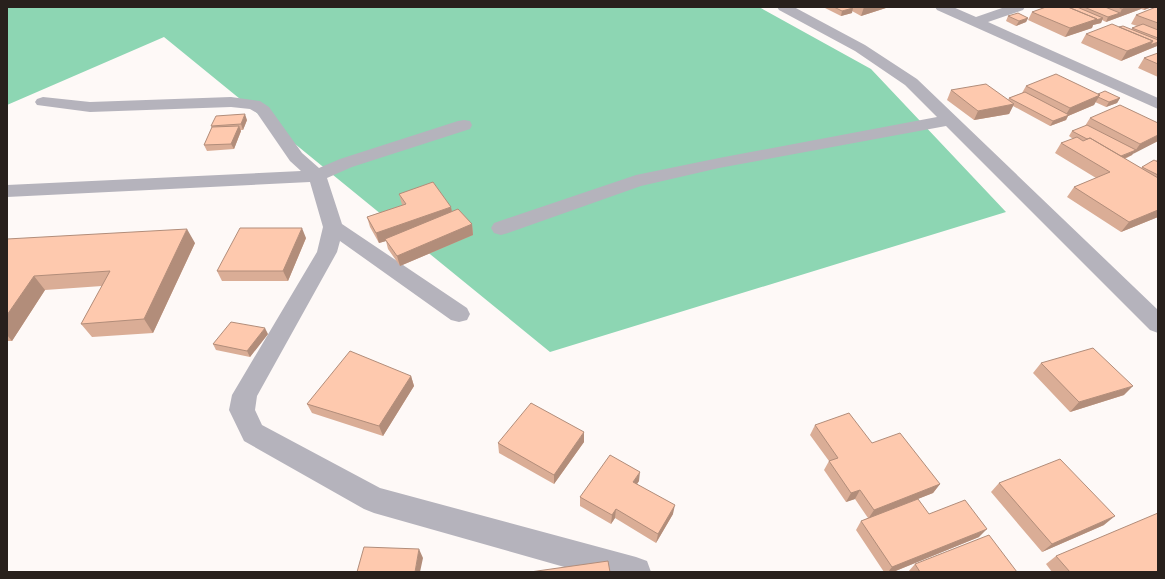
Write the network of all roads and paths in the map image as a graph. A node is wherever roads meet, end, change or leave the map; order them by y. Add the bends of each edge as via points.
1 (784, 7) edge
2 (942, 7) edge
3 (1018, 7) edge
4 (976, 22) junction
5 (43, 102) dead end
6 (1158, 104) edge
7 (950, 120) junction
8 (464, 125) dead end
9 (317, 176) junction
10 (7, 191) edge
11 (333, 227) junction
12 (502, 228) dead end
13 (459, 314) dead end
14 (1158, 324) edge
15 (636, 572) edge

1 - 7 street via 860,48 911,82
2 - 4 street
3 - 4 street
4 - 6 street
5 - 9 street via 90,107 231,102 254,104 263,110 296,157
7 - 12 street via 636,181
7 - 14 street
8 - 9 street via 346,163
9 - 10 street
9 - 11 street
11 - 13 street
11 - 15 street via 327,252 246,395 242,410 253,433 374,500

